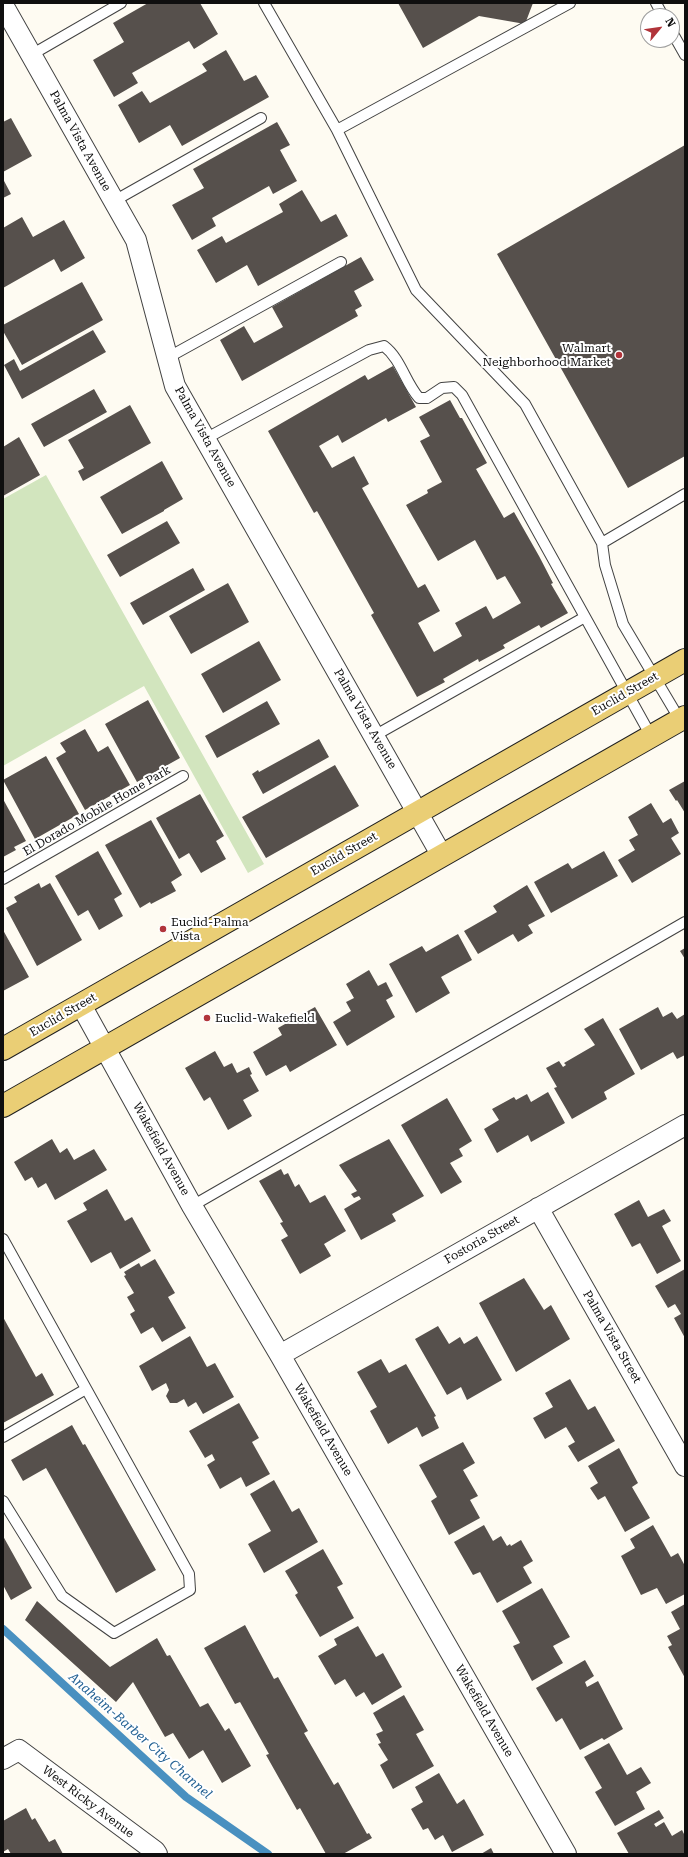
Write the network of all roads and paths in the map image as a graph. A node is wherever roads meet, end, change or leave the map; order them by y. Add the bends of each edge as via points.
1 (121, 3) edge
2 (264, 3) edge
3 (570, 3) edge
4 (3, 4) edge
5 (680, 46) edge
6 (31, 55) junction
7 (685, 55) edge
8 (261, 118) dead end
9 (338, 130) junction
10 (114, 201) junction
11 (341, 262) dead end
12 (167, 358) junction
13 (205, 439) junction
14 (685, 494) edge
15 (602, 543) junction
16 (585, 617) junction
17 (685, 660) edge
18 (654, 677) junction
19 (626, 693) junction
20 (682, 718) edge
21 (374, 736) junction
22 (651, 736) junction
23 (183, 776) dead end
24 (418, 812) junction
25 (442, 856) junction
26 (3, 879) edge
27 (685, 922) edge
28 (80, 1005) junction
29 (105, 1048) junction
30 (3, 1049) edge
31 (3, 1106) edge
32 (685, 1125) edge
33 (192, 1206) junction
34 (538, 1208) junction
35 (3, 1239) edge
36 (280, 1355) junction
37 (86, 1389) junction
38 (3, 1437) edge
39 (685, 1466) edge
40 (3, 1501) edge
41 (11, 1754) edge
42 (157, 1854) edge
43 (566, 1854) edge

1 - 6 lane
2 - 9 lane
3 - 9 lane
4 - 6 street, Palma Vista Avenue
5 - 7 lane
6 - 10 street, Palma Vista Avenue
8 - 10 lane
9 - 15 lane via 416,290 525,404
10 - 12 street, Palma Vista Avenue via 136,240
11 - 12 lane
12 - 13 street, Palma Vista Avenue via 175,386
13 - 16 lane via 368,350 384,346 393,353 412,391 419,398 427,398 442,388 454,387 462,395
13 - 21 street, Palma Vista Avenue
14 - 15 lane
15 - 18 lane via 605,565 623,624
16 - 19 lane
16 - 21 lane
17 - 18 main road, Euclid Street
18 - 19 main road, Euclid Street
18 - 20 lane
19 - 22 lane
19 - 24 main road, Euclid Street
20 - 22 main road
21 - 24 street, Palma Vista Avenue
22 - 25 main road
23 - 26 lane, El Dorado Mobile Home Park
24 - 25 street, Palma Vista Avenue
24 - 28 main road, Euclid Street
25 - 29 main road
27 - 33 lane
28 - 29 street, Wakefield Avenue
28 - 30 main road, Euclid Street
29 - 31 main road
29 - 33 street, Wakefield Avenue
32 - 34 street, Fostoria Street
33 - 36 street, Wakefield Avenue
34 - 36 street, Fostoria Street
34 - 39 street, Palma Vista Street
35 - 37 lane
36 - 43 street, Wakefield Avenue
37 - 38 lane
37 - 40 lane via 189,1574 190,1590 114,1633 62,1596
41 - 42 street, West Ricky Avenue

